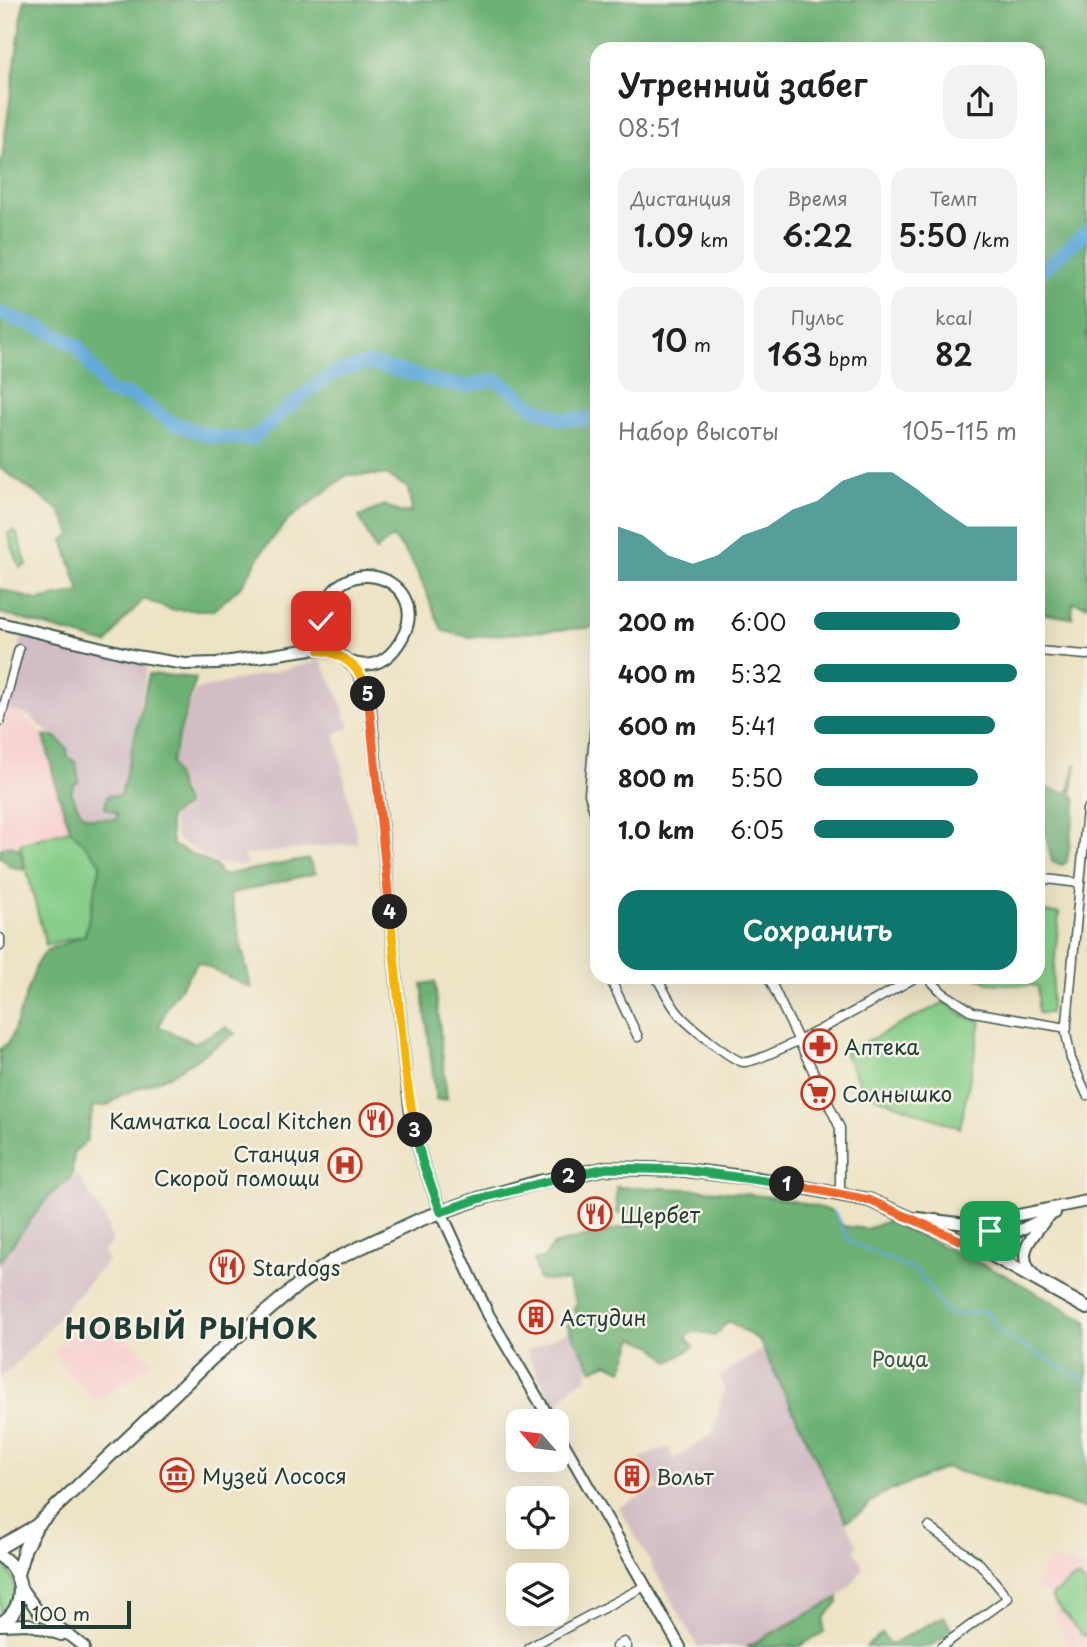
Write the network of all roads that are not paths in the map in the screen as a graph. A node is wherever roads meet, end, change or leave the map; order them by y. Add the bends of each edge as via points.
1 (0, 623) edge
2 (19, 649) dead end
3 (320, 650) junction
4 (1045, 652) edge
5 (1087, 656) edge
6 (350, 662) junction
7 (0, 721) edge
8 (1087, 808) edge
9 (1045, 879) edge
10 (1079, 883) junction
11 (0, 938) edge
12 (0, 947) edge
13 (613, 984) edge
14 (661, 984) edge
15 (772, 984) edge
16 (903, 984) edge
17 (934, 984) edge
18 (1067, 1028) junction
19 (638, 1037) dead end
20 (798, 1040) junction
21 (1087, 1095) edge
22 (840, 1194) junction
23 (1087, 1200) edge
24 (1073, 1205) junction
25 (441, 1212) junction
26 (1037, 1213) junction
27 (1049, 1216) junction
28 (912, 1217) junction
29 (977, 1247) junction
30 (1038, 1280) junction
31 (1087, 1308) edge
32 (544, 1409) edge
33 (569, 1453) edge
34 (36, 1527) junction
35 (929, 1527) dead end
36 (0, 1547) edge
37 (0, 1556) edge
38 (19, 1581) junction
39 (645, 1586) junction
40 (0, 1625) edge
41 (81, 1645) edge
42 (530, 1647) edge
43 (616, 1647) edge
44 (627, 1647) edge
45 (680, 1647) edge
46 (941, 1647) edge

1 - 3 main road via 185,664
2 - 7 street
3 - 6 main road
3 - 6 main road via 321,621 332,593 360,575 385,579 406,602 403,635 392,653 378,663
4 - 5 street
6 - 25 main road via 361,676 370,706 411,1114
8 - 10 street
9 - 10 street
10 - 18 street
11 - 12 street
13 - 19 street
14 - 20 street via 680,1015 741,1062 752,1062
15 - 20 street
16 - 20 street
17 - 18 street via 973,1012
18 - 21 street via 1071,1059
20 - 22 street via 840,1128
22 - 25 main road via 685,1170 607,1168 539,1182
22 - 28 main road
23 - 24 main road
24 - 26 main road
24 - 27 main road
25 - 32 main road via 488,1314
25 - 34 main road via 336,1259 289,1291
26 - 28 main road via 966,1224
26 - 29 main road via 990,1231
27 - 29 main road
27 - 30 main road via 1025,1255
28 - 29 main road
29 - 30 main road
30 - 31 main road
33 - 39 main road
34 - 36 main road
34 - 38 main road via 25,1548
35 - 46 street via 980,1564 1008,1598
37 - 38 main road
38 - 40 main road via 15,1610
38 - 41 main road via 38,1611
39 - 42 street
39 - 45 main road
40 - 41 main road via 37,1626
43 - 44 street via 624,1642

